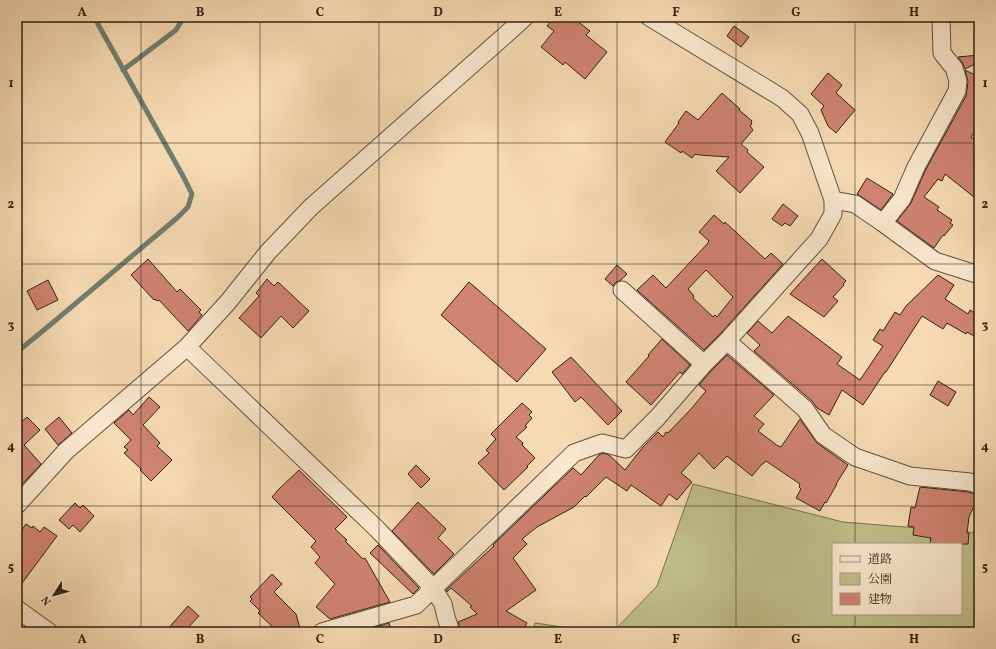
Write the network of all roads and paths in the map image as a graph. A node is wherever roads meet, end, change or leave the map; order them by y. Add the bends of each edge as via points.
1 (525, 17) edge
2 (649, 17) edge
3 (941, 17) edge
4 (833, 200) junction
5 (882, 223) junction
6 (979, 275) edge
7 (622, 290) dead end
8 (727, 341) junction
9 (187, 347) junction
10 (704, 364) junction
11 (979, 485) edge
12 (17, 505) edge
13 (433, 588) junction
14 (17, 609) edge
15 (49, 632) edge
16 (322, 632) edge
17 (452, 632) edge

1 - 9 street via 311,207 268,252 228,302
2 - 4 street via 782,98 800,114 810,132
3 - 5 street via 942,52 954,68 958,81 957,91 916,167 902,199
4 - 5 street via 854,204
4 - 8 street via 833,214 819,239
5 - 6 street via 935,261
7 - 10 street
8 - 10 street
8 - 11 street via 805,409 823,436 854,457 910,476
9 - 12 street via 66,451
9 - 13 street via 377,529
10 - 13 street via 626,449 602,443 574,453
13 - 16 street via 416,605
13 - 17 street via 443,604
14 - 15 street

